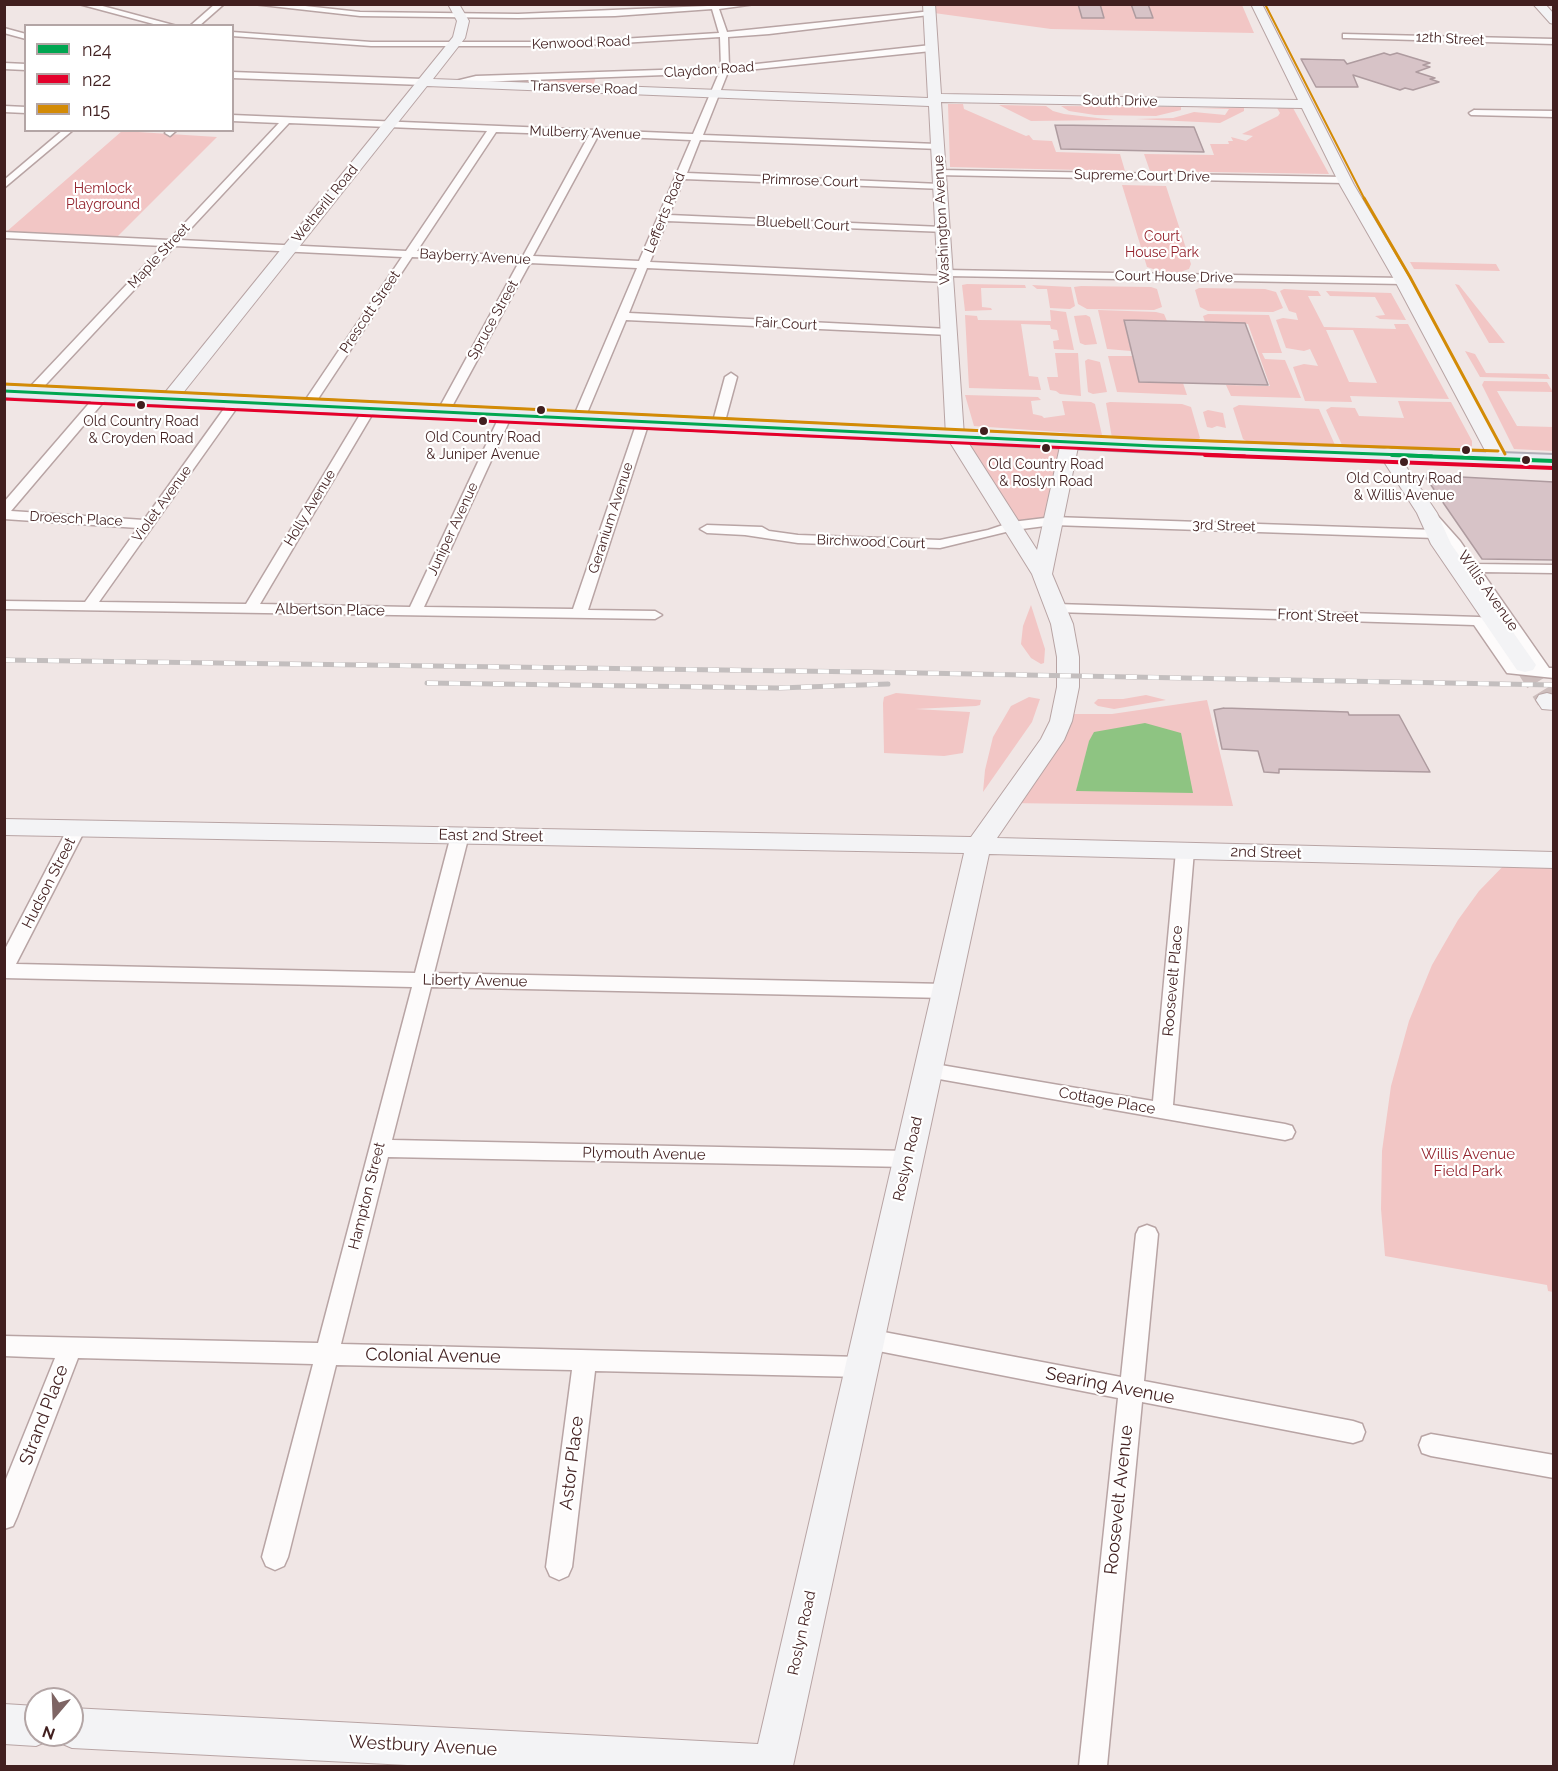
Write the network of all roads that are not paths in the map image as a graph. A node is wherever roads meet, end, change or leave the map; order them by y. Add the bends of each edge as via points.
1 (83, 4) edge
2 (220, 4) edge
3 (257, 4) edge
4 (453, 4) edge
5 (751, 4) edge
6 (1256, 4) edge
7 (1538, 4) edge
8 (714, 6) edge
9 (929, 9) edge
10 (462, 16) junction
11 (1554, 21) edge
12 (165, 24) edge
13 (196, 24) edge
14 (4, 30) edge
15 (234, 34) edge
16 (24, 36) edge
17 (724, 36) junction
18 (1346, 36) dead end
19 (1554, 42) edge
20 (453, 45) junction
21 (931, 48) junction
22 (4, 66) edge
23 (24, 67) edge
24 (725, 70) junction
25 (234, 75) edge
26 (423, 82) junction
27 (594, 83) junction
28 (715, 93) junction
29 (935, 100) junction
30 (1306, 104) junction
31 (4, 109) edge
32 (24, 110) edge
33 (1474, 113) dead end
34 (1554, 114) edge
35 (234, 118) edge
36 (286, 121) junction
37 (389, 125) junction
38 (493, 129) junction
39 (67, 132) edge
40 (595, 133) junction
41 (697, 137) junction
42 (937, 147) junction
43 (681, 176) junction
44 (939, 180) junction
45 (1344, 180) junction
46 (4, 184) edge
47 (664, 218) junction
48 (942, 230) junction
49 (4, 235) edge
50 (171, 243) junction
51 (290, 248) junction
52 (409, 254) junction
53 (526, 259) junction
54 (644, 265) junction
55 (945, 276) junction
56 (1403, 281) junction
57 (622, 316) junction
58 (949, 332) junction
59 (731, 377) dead end
60 (4, 391) edge
61 (32, 392) junction
62 (102, 396) junction
63 (169, 399) junction
64 (236, 402) junction
65 (308, 405) junction
66 (370, 408) junction
67 (443, 412) junction
68 (506, 415) junction
69 (579, 418) junction
70 (643, 422) junction
71 (718, 425) junction
72 (955, 436) junction
73 (1070, 442) junction
74 (1388, 454) junction
75 (1498, 458) junction
76 (1554, 461) edge
77 (4, 513) edge
78 (1427, 513) junction
79 (1053, 521) junction
80 (148, 524) junction
81 (1012, 526) junction
82 (707, 529) dead end
83 (1435, 534) junction
84 (1471, 568) junction
85 (1554, 569) edge
86 (1042, 574) junction
87 (4, 605) edge
88 (89, 606) junction
89 (1056, 608) junction
90 (251, 609) junction
91 (415, 611) junction
92 (579, 614) junction
93 (655, 615) dead end
94 (1525, 665) tunnel mouth
95 (1550, 673) edge
96 (4, 827) edge
97 (77, 828) junction
98 (460, 835) junction
99 (978, 846) junction
100 (1185, 851) junction
101 (1554, 860) edge
102 (4, 970) edge
103 (423, 980) junction
104 (946, 991) junction
105 (929, 1071) junction
106 (1162, 1111) junction
107 (1285, 1132) dead end
108 (380, 1148) junction
109 (908, 1159) junction
110 (1147, 1234) dead end
111 (4, 1346) edge
112 (71, 1347) junction
113 (864, 1353) junction
114 (327, 1354) junction
115 (585, 1360) junction
116 (1130, 1390) junction
117 (1353, 1432) dead end
118 (1431, 1445) dead end
119 (1554, 1467) edge
120 (4, 1517) edge
121 (275, 1557) dead end
122 (559, 1567) dead end
123 (4, 1724) edge
124 (24, 1725) edge
125 (84, 1729) edge
126 (776, 1766) edge
127 (1093, 1767) edge

1 - 12 street
2 - 13 street
3 - 10 street via 349,13
4 - 10 street
5 - 8 street
6 - 30 street
7 - 11 street
8 - 10 street via 595,14
8 - 17 street, Lefferts Road
9 - 17 street, Kenwood Road via 835,25
9 - 21 street, Washington Avenue
10 - 20 street, Wetherill Road via 462,30
14 - 16 street
15 - 20 street, Kenwood Road via 343,43
17 - 20 street, Kenwood Road
17 - 24 street, Lefferts Road
18 - 19 street, 12th Street
20 - 26 street, Wetherill Road
21 - 24 street, Claydon Road
21 - 29 street, Washington Avenue
22 - 23 street
24 - 27 street, Claydon Road
24 - 28 street, Lefferts Road
25 - 26 street, Transverse Road
26 - 27 street, Transverse Road
26 - 37 street, Wetherill Road
27 - 28 street, Transverse Road
28 - 29 street, Transverse Road
28 - 41 street, Lefferts Road
29 - 30 street, South Drive
29 - 42 street, Washington Avenue
30 - 45 street
31 - 32 street
33 - 34 street
35 - 36 street, Mulberry Avenue
36 - 37 street, Mulberry Avenue
36 - 50 street, Maple Street
37 - 38 street, Mulberry Avenue
37 - 51 street, Wetherill Road
38 - 40 street, Mulberry Avenue
38 - 52 street, Prescott Street
39 - 46 street
40 - 41 street, Mulberry Avenue
40 - 53 street, Spruce Street
41 - 42 street, Mulberry Avenue
41 - 43 street, Lefferts Road
42 - 44 street, Washington Avenue
43 - 44 street, Primrose Court
43 - 47 street, Lefferts Road
44 - 45 street, Supreme Court Drive
44 - 48 street, Washington Avenue
45 - 56 street
47 - 48 street, Bluebell Court
47 - 54 street, Lefferts Road
48 - 55 street, Washington Avenue
49 - 50 street, Bayberry Avenue
50 - 51 street, Bayberry Avenue
50 - 61 street, Maple Street
51 - 52 street, Bayberry Avenue
51 - 63 street, Wetherill Road
52 - 53 street, Bayberry Avenue
52 - 65 street, Prescott Street
53 - 54 street, Bayberry Avenue
53 - 67 street, Spruce Street
54 - 55 street, Bayberry Avenue
54 - 57 street, Lefferts Road
55 - 56 street, Court House Drive
55 - 58 street, Washington Avenue
56 - 75 street
57 - 58 street, Fair Court
57 - 69 street, Lefferts Road
58 - 72 street, Washington Avenue
59 - 71 street
60 - 61 main road
61 - 62 main road
62 - 63 main road
62 - 77 street
63 - 64 main road
64 - 65 main road
64 - 80 street, Violet Avenue
65 - 66 main road
66 - 67 main road
66 - 90 street, Holly Avenue
67 - 68 main road
68 - 69 main road
68 - 91 street, Juniper Avenue
69 - 70 main road
70 - 71 main road
70 - 92 street, Geranium Avenue
71 - 72 main road
72 - 73 main road
72 - 81 street, Roslyn Road
73 - 74 main road
73 - 79 street
74 - 75 main road
74 - 78 street, Willis Avenue
75 - 76 main road
77 - 80 street, Droesch Place
78 - 83 street, Willis Avenue
78 - 84 street, Willis Avenue
79 - 81 street, 3rd Street
79 - 83 street, 3rd Street
79 - 86 street
80 - 88 street, Violet Avenue
81 - 82 street, Birchwood Court via 940,544 798,539
81 - 86 street, Roslyn Road
83 - 94 street, Willis Avenue
84 - 85 street
84 - 95 street, Willis Avenue
86 - 89 street, Roslyn Road
87 - 88 street, Albertson Place
88 - 90 street, Albertson Place
89 - 95 street, Front Street via 1479,621 1512,670
89 - 99 street, Roslyn Road via 1068,668 1061,721 1052,740
90 - 91 street, Albertson Place
91 - 92 street, Albertson Place
92 - 93 street, Albertson Place
96 - 97 street, East 2nd Street
97 - 98 street, East 2nd Street
97 - 102 street, Hudson Street
98 - 99 street, East 2nd Street
98 - 103 street, Hampton Street
99 - 100 street, 2nd Street
99 - 104 street, Roslyn Road
100 - 101 street, 2nd Street
100 - 106 street, Roosevelt Place
102 - 103 street, Liberty Avenue
103 - 104 street, Liberty Avenue
103 - 108 street, Hampton Street
104 - 105 street, Roslyn Road
105 - 106 street, Cottage Place
105 - 109 street, Roslyn Road
106 - 107 street, Cottage Place
108 - 109 street, Plymouth Avenue
108 - 114 street, Hampton Street
109 - 113 street, Roslyn Road
110 - 116 street, Roosevelt Avenue
111 - 112 street, Colonial Avenue
112 - 114 street, Colonial Avenue
112 - 120 street, Strand Place
113 - 115 street, Colonial Avenue
113 - 116 street, Searing Avenue
113 - 126 street, Roslyn Road
114 - 115 street, Colonial Avenue
114 - 121 street, Hampton Street
115 - 122 street, Astor Place
116 - 117 street, Searing Avenue
116 - 127 street, Roosevelt Avenue
118 - 119 street
123 - 124 street
125 - 126 street, Westbury Avenue

